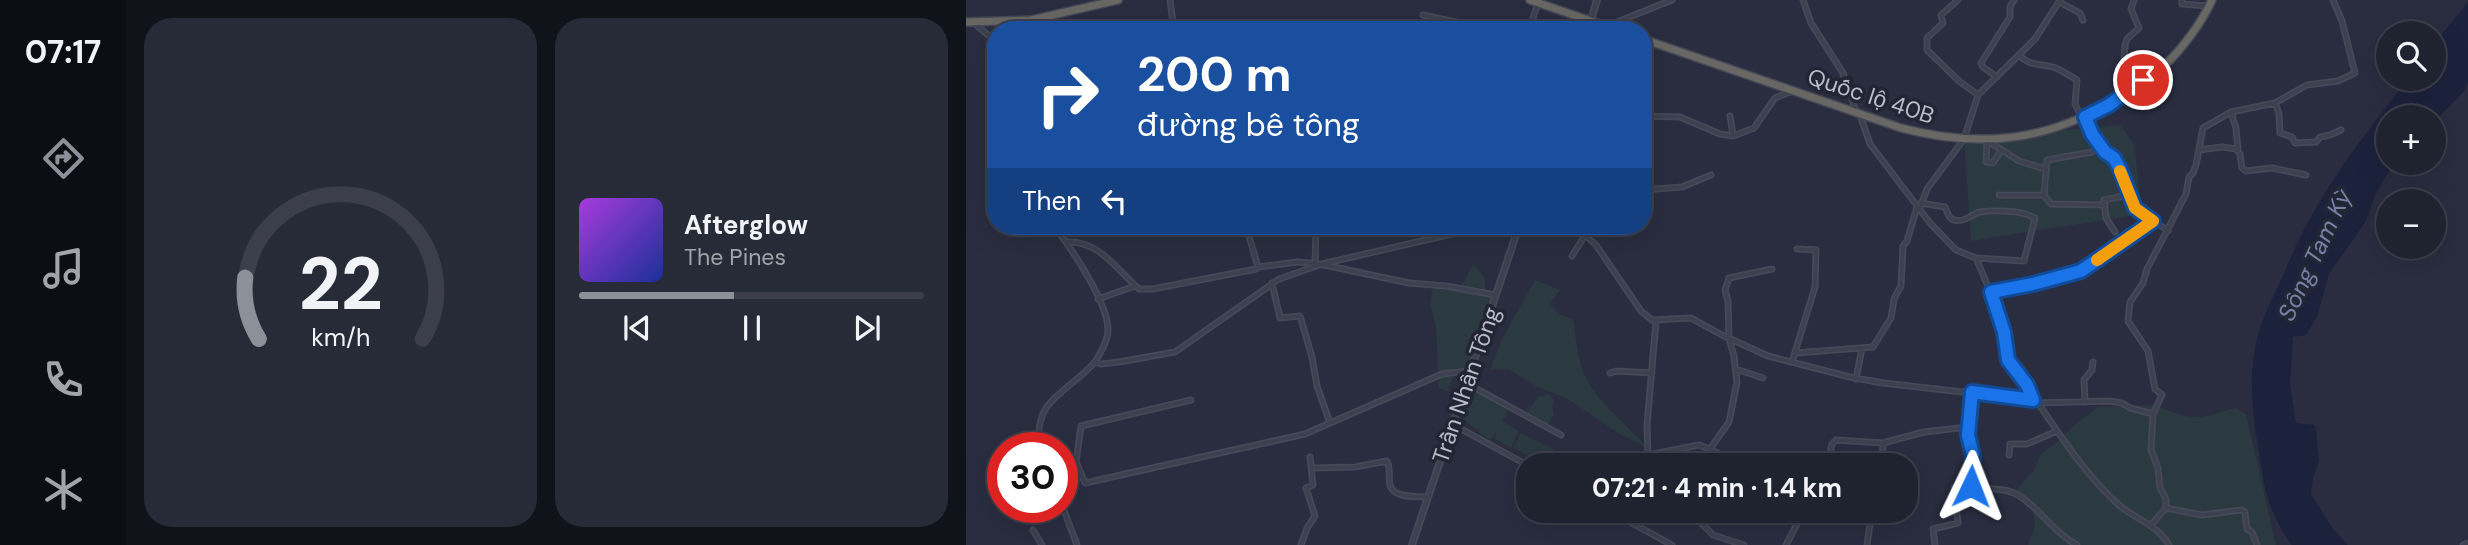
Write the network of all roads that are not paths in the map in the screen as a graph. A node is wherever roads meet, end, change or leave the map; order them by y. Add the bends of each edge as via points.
1 (1118, 0) edge
2 (1170, 0) edge
3 (1597, 0) edge
4 (1672, 0) edge
5 (1802, 0) edge
6 (1958, 0) edge
7 (2014, 0) edge
8 (2134, 0) edge
9 (2182, 0) edge
10 (2333, 0) edge
11 (1536, 1) edge
12 (2059, 1) edge
13 (2211, 3) edge
14 (1423, 15) dead end
15 (1575, 16) junction
16 (2084, 20) dead end
17 (987, 21) edge
18 (1000, 21) edge
19 (1173, 21) edge
20 (1451, 21) edge
21 (1531, 21) edge
22 (1572, 21) edge
23 (1582, 21) edge
24 (1591, 21) edge
25 (1618, 21) edge
26 (969, 22) edge
27 (987, 35) edge
28 (1652, 42) edge
29 (2019, 55) junction
30 (1997, 77) junction
31 (1793, 91) junction
32 (1978, 95) junction
33 (2122, 96) junction
34 (2275, 103) junction
35 (2231, 112) junction
36 (1858, 113) junction
37 (1652, 116) edge
38 (1730, 116) dead end
39 (2084, 118) junction
40 (2341, 130) dead end
41 (1733, 136) junction
42 (1964, 139) junction
43 (1987, 139) junction
44 (2101, 147) junction
45 (2199, 149) junction
46 (2238, 150) junction
47 (2001, 151) junction
48 (2045, 169) junction
49 (1711, 175) dead end
50 (2306, 176) dead end
51 (1652, 189) edge
52 (1999, 195) dead end
53 (2044, 195) junction
54 (2129, 195) junction
55 (2105, 205) junction
56 (1919, 207) junction
57 (2153, 221) junction
58 (2168, 231) junction
59 (2115, 232) dead end
60 (1061, 235) edge
61 (1249, 235) edge
62 (1317, 235) edge
63 (1447, 235) edge
64 (1516, 235) edge
65 (1585, 235) joint
66 (1067, 242) junction
67 (1797, 248) dead end
68 (1572, 256) dead end
69 (1976, 258) junction
70 (1319, 264) junction
71 (1258, 268) junction
72 (1772, 269) dead end
73 (1272, 283) junction
74 (1135, 286) junction
75 (1991, 292) junction
76 (1496, 295) junction
77 (1098, 299) junction
78 (1656, 321) junction
79 (1729, 339) junction
80 (1862, 348) junction
81 (1796, 353) junction
82 (1095, 362) junction
83 (1792, 362) junction
84 (2093, 362) dead end
85 (1736, 369) junction
86 (1470, 371) junction
87 (1610, 373) dead end
88 (1652, 373) junction
89 (1763, 378) dead end
90 (1856, 379) junction
91 (1466, 383) junction
92 (1972, 392) junction
93 (1191, 400) dead end
94 (2033, 400) junction
95 (2085, 402) junction
96 (2038, 403) junction
97 (2153, 414) junction
98 (1330, 423) junction
99 (1452, 424) junction
100 (1969, 426) junction
101 (2057, 431) junction
102 (1038, 432) edge
103 (1561, 435) dead end
104 (1883, 443) junction
105 (1710, 449) junction
106 (1648, 453) edge
107 (1658, 453) edge
108 (1718, 453) edge
109 (1831, 453) edge
110 (1883, 453) edge
111 (2009, 455) dead end
112 (1310, 457) dead end
113 (1516, 459) edge
114 (1311, 468) junction
115 (1972, 485) junction
116 (1428, 497) junction
117 (2166, 508) junction
118 (1069, 523) edge
119 (1632, 523) edge
120 (1701, 523) edge
121 (1798, 523) edge
122 (1870, 523) edge
123 (2150, 526) junction
124 (1033, 530) dead end
125 (1042, 545) edge
126 (1077, 545) edge
127 (1301, 545) edge
128 (1412, 545) edge
129 (1672, 545) edge
130 (1744, 545) edge
131 (1786, 545) edge
132 (1867, 545) edge
133 (1935, 545) edge
134 (2077, 545) edge
135 (2169, 545) edge
136 (2257, 545) edge

1 - 18 highway via 1031,20
2 - 19 street
3 - 24 street
4 - 25 street
5 - 36 street via 1843,73
6 - 32 street via 1941,15 1943,23 1927,38 1927,50
7 - 30 street via 2010,17 1981,63
8 - 33 street via 2131,9 2139,28 2125,45
9 - 13 street via 2182,4
10 - 34 street via 2356,72 2338,81 2307,85
11 - 15 highway
11 - 21 street
12 - 16 street
12 - 29 street
13 - 33 highway, Quốc lộ 40B via 2165,65
14 - 20 street
15 - 22 street
15 - 23 highway
17 - 26 highway
26 - 27 street
28 - 31 highway, Quốc lộ 40B
29 - 30 street
29 - 39 street via 2077,80 2075,104
30 - 32 street
31 - 36 highway, Quốc lộ 40B
31 - 41 street via 1775,98 1754,128
32 - 42 street
33 - 39 highway, Quốc lộ 40B
34 - 35 street
34 - 40 street via 2280,133 2295,143 2316,142
35 - 45 street via 2203,128
35 - 46 street
36 - 42 highway, Quốc lộ 40B via 1935,137
36 - 56 street via 1870,144
37 - 41 street via 1680,117
38 - 41 street
39 - 43 highway, Quốc lộ 40B via 2029,136
39 - 44 street
42 - 43 highway, Quốc lộ 40B
42 - 56 street via 1927,188
43 - 47 street
43 - 47 street via 1986,162 1991,164
44 - 48 street via 2049,158
44 - 54 street via 2114,158
45 - 46 street
45 - 58 street via 2186,194
46 - 50 street via 2244,170 2272,168
47 - 48 street
48 - 53 street
49 - 51 street via 1682,187
52 - 53 street
53 - 55 street via 2051,204
54 - 55 street via 2107,198
54 - 57 street via 2135,208
55 - 59 street via 2106,218
56 - 69 street via 1956,250
56 - 69 street via 1945,207 1954,220 1978,212 2022,213 2035,218 2024,261
56 - 80 street via 1903,246 1900,286 1891,318 1873,347
57 - 58 street
57 - 75 street via 2081,271
58 - 97 street via 2130,302 2128,321 2148,351 2155,389 2162,395
60 - 66 street
61 - 71 street
62 - 70 street
63 - 70 street
64 - 76 street, Trần Nhân Tông
65 - 68 street
65 - 78 street via 1641,311
66 - 74 street via 1092,246
66 - 77 street
67 - 81 street via 1816,250 1816,276
69 - 75 street
70 - 71 street via 1294,262
70 - 73 street
70 - 76 street
71 - 74 street via 1169,287 1146,290
72 - 79 street via 1729,278 1725,290
73 - 82 street via 1175,352
73 - 98 street via 1280,318 1300,316
74 - 77 street
75 - 94 street via 2008,360
76 - 86 street, Trần Nhân Tông
77 - 82 street via 1108,332
78 - 79 street via 1691,318
78 - 88 street
79 - 83 street
79 - 85 street
80 - 81 street
80 - 90 street
81 - 83 street
82 - 102 street via 1046,408
83 - 90 street
84 - 95 street via 2084,380
85 - 89 street
85 - 105 street via 1729,422
86 - 91 street, Trần Nhân Tông
86 - 98 street via 1442,374
87 - 88 street
88 - 106 street
90 - 92 street
91 - 99 street, Trần Nhân Tông
91 - 103 street
92 - 94 street
92 - 100 street
93 - 98 street via 1081,426 1076,462 1085,483 1283,439
94 - 96 street
95 - 96 street
95 - 97 street via 2122,403
96 - 101 street
97 - 117 street via 2151,450
99 - 113 street
99 - 116 street, Trần Nhân Tông
100 - 104 street
100 - 115 street
101 - 111 street via 2026,444 2010,444
101 - 123 street via 2119,505
104 - 109 street via 1835,440
104 - 110 street
105 - 107 street via 1699,445
105 - 108 street
112 - 114 street
114 - 116 street via 1387,461 1394,491
114 - 127 street via 1313,485 1306,488 1315,516
115 - 133 street via 1954,487 1958,522 1934,528
115 - 134 street via 2019,495 2060,536
116 - 128 street, Trần Nhân Tông
117 - 123 street
117 - 136 street via 2202,515 2242,510
118 - 126 street
119 - 129 street
120 - 130 street via 1713,535
121 - 131 street
122 - 132 street
123 - 135 street
124 - 125 street

